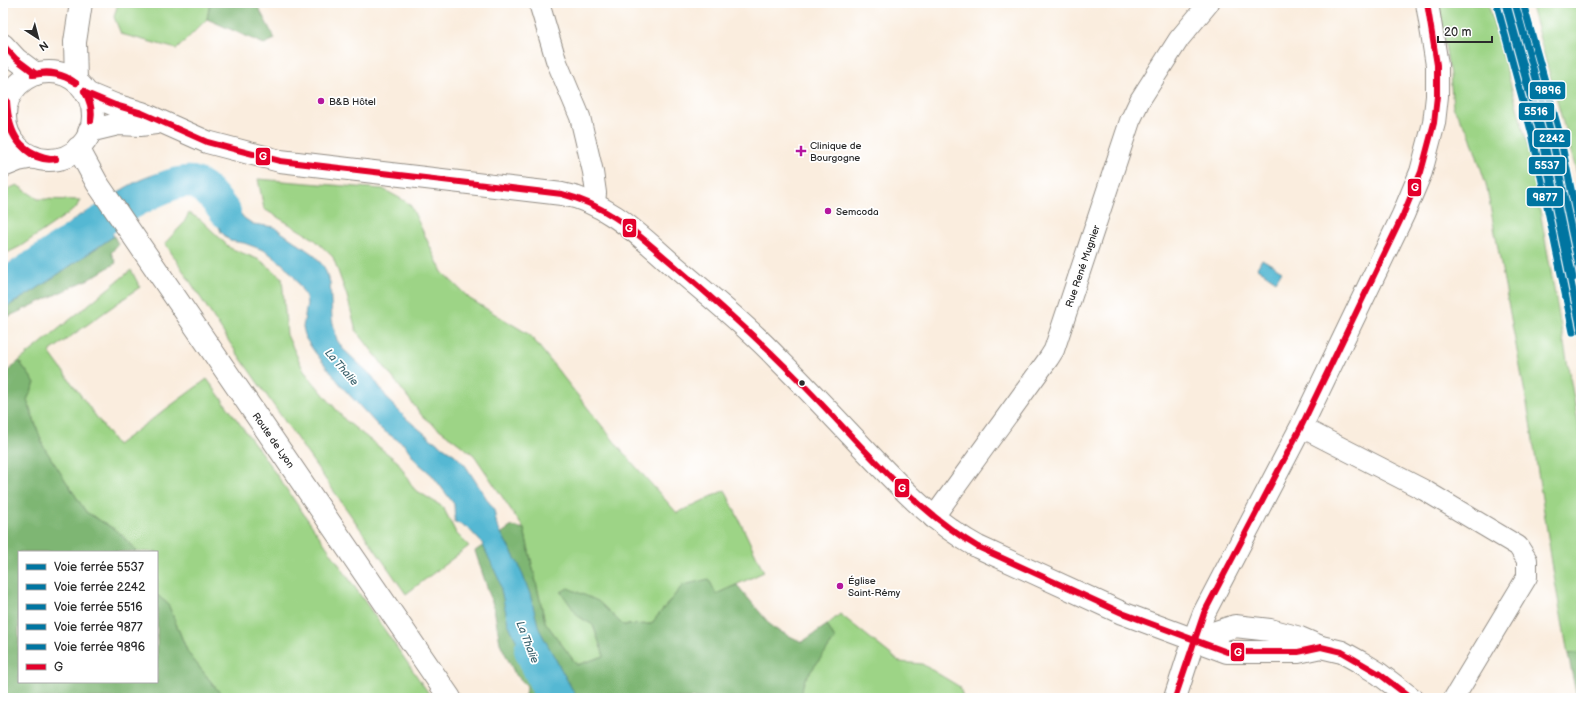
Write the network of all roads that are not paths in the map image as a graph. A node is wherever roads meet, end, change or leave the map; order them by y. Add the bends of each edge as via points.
1 (81, 3) edge
2 (539, 3) edge
3 (1209, 3) edge
4 (1427, 3) edge
5 (3, 45) edge
6 (36, 74) junction
7 (81, 87) junction
8 (5, 99) edge
9 (161, 123) junction
10 (78, 145) junction
11 (34, 157) junction
12 (3, 166) edge
13 (595, 204) junction
14 (1301, 428) junction
15 (934, 518) junction
16 (1194, 639) junction
17 (450, 698) edge
18 (1175, 698) edge
19 (1411, 698) edge
20 (1454, 698) edge

1 - 7 main road via 75,42
2 - 13 street via 556,60 580,117 593,172
3 - 15 street, Rue René Mugnier via 1179,40 1140,100 1130,121 1098,221 1049,358
4 - 14 main road via 1437,65 1437,96 1429,146 1403,215
5 - 6 main road
6 - 7 main road via 63,74
6 - 8 main road via 24,80
7 - 9 main road via 115,106 142,113
7 - 10 main road via 92,112
8 - 11 main road via 5,123 9,134 15,144
9 - 10 main road via 118,124
9 - 13 main road via 207,142 280,161 562,194 579,197
10 - 11 main road via 50,159
10 - 17 main road, Route de Lyon via 99,186
11 - 12 main road
13 - 15 main road via 615,216 646,241 764,344 913,501
14 - 16 main road via 1218,586
14 - 20 street via 1424,490 1518,546 1527,560 1527,577
15 - 16 main road via 978,547 1122,613
16 - 18 main road
16 - 19 main road via 1235,626 1300,638 1342,652 1378,673

